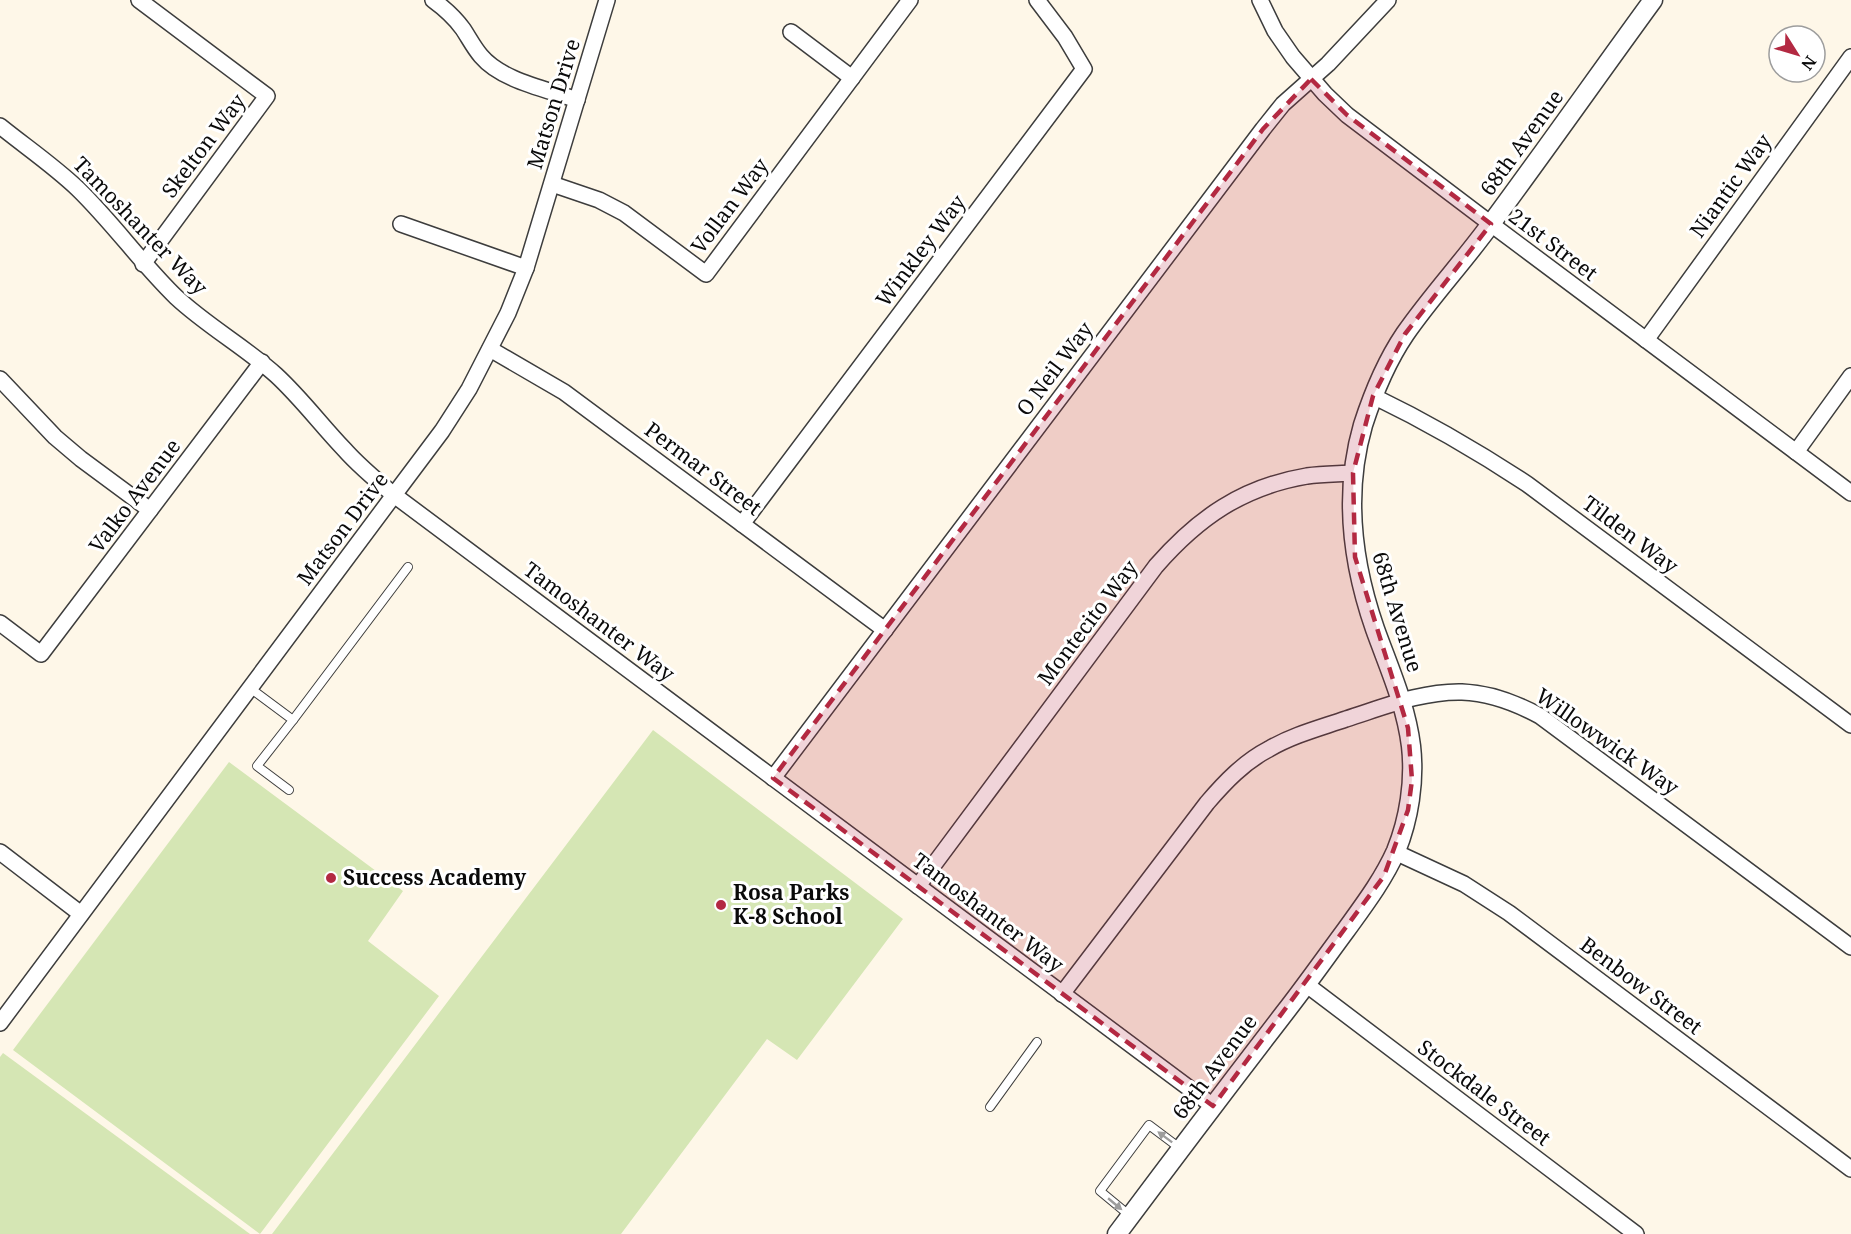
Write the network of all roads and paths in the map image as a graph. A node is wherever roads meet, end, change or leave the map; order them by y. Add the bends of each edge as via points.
1 (139, 0) edge
2 (433, 0) edge
3 (607, 0) edge
4 (910, 0) edge
5 (1037, 0) edge
6 (1260, 0) edge
7 (1388, 0) edge
8 (1653, 0) edge
9 (791, 32) dead end
10 (1851, 57) edge
11 (852, 78) junction
12 (1311, 79) junction
13 (577, 100) junction
14 (0, 126) edge
15 (552, 184) junction
16 (401, 224) dead end
17 (1491, 225) junction
18 (143, 264) junction
19 (526, 268) junction
20 (1646, 340) junction
21 (490, 349) junction
22 (262, 362) junction
23 (1851, 376) edge
24 (0, 379) edge
25 (1373, 396) junction
26 (1796, 452) junction
27 (1353, 473) junction
28 (1851, 493) edge
29 (394, 495) junction
30 (150, 510) junction
31 (742, 524) junction
32 (408, 567) dead end
33 (0, 623) edge
34 (885, 630) junction
35 (250, 688) junction
36 (1401, 702) junction
37 (293, 720) junction
38 (1851, 725) edge
39 (773, 778) junction
40 (289, 790) dead end
41 (0, 852) edge
42 (1395, 852) junction
43 (918, 886) junction
44 (81, 914) junction
45 (1851, 947) edge
46 (1306, 985) junction
47 (1062, 994) junction
48 (0, 1023) edge
49 (1037, 1042) dead end
50 (1213, 1106) junction
51 (990, 1107) dead end
52 (1181, 1149) junction
53 (1851, 1169) edge
54 (1130, 1216) junction
55 (1117, 1234) edge
56 (1636, 1234) edge

1 - 18 street, Skelton Way via 267,96
2 - 13 street via 450,13 480,56 494,68 506,76
3 - 13 street, Matson Drive
4 - 11 street, Vollan Way
5 - 31 street, Winkley Way via 1083,69
6 - 12 street, 21st Street via 1275,31
7 - 12 street, O Neil Way
8 - 17 street, 68th Avenue
9 - 11 street
10 - 20 street, Niantic Way
11 - 15 street, Vollan Way via 706,273 624,213
12 - 17 street, 21st Street via 1347,115
12 - 34 street, O Neil Way via 1263,129
13 - 15 street, Matson Drive
14 - 18 street, Tamoshanter Way via 78,189
15 - 19 street, Matson Drive
16 - 19 street
17 - 20 street, 21st Street
17 - 25 street, 68th Avenue via 1405,334
18 - 22 street, Tamoshanter Way via 177,298
19 - 21 street, Matson Drive
20 - 26 street, 21st Street
21 - 29 street, Matson Drive via 469,389
21 - 31 street, Permar Street via 564,392
22 - 29 street, Tamoshanter Way via 306,404 342,448
22 - 30 street, Valko Avenue
23 - 26 street
24 - 30 street via 55,437
25 - 27 street, 68th Avenue
25 - 38 street, Tilden Way via 1475,450 1527,484
26 - 28 street, 21st Street
27 - 36 street, 68th Avenue via 1355,557
27 - 43 street, Montecito Way via 1309,476 1248,493 1206,517 1176,543
29 - 35 street, Matson Drive
29 - 39 street, Tamoshanter Way
30 - 33 street, Valko Avenue via 42,654
31 - 34 street, Permar Street
32 - 37 lane
34 - 39 street, O Neil Way
35 - 37 lane
35 - 44 street, Matson Drive
36 - 42 street, 68th Avenue via 1411,750 1412,780 1408,810
36 - 45 street, Willowwick Way via 1437,693 1464,692 1491,695 1540,716
36 - 47 street, Willowwick Way via 1294,736 1268,749 1223,783
37 - 40 lane via 257,766
39 - 43 street, Tamoshanter Way
41 - 44 street
42 - 46 street, 68th Avenue via 1384,876
42 - 53 street, Benbow Street via 1464,884 1509,912
43 - 47 street, Tamoshanter Way
44 - 48 street, Matson Drive
46 - 50 street, 68th Avenue
46 - 56 street, Stockdale Street
47 - 50 street, Tamoshanter Way
49 - 51 lane
50 - 52 street, 68th Avenue
52 - 54 street, 68th Avenue
52 -> 54 lane via 1149,1125 1100,1191
54 - 55 street, 68th Avenue

